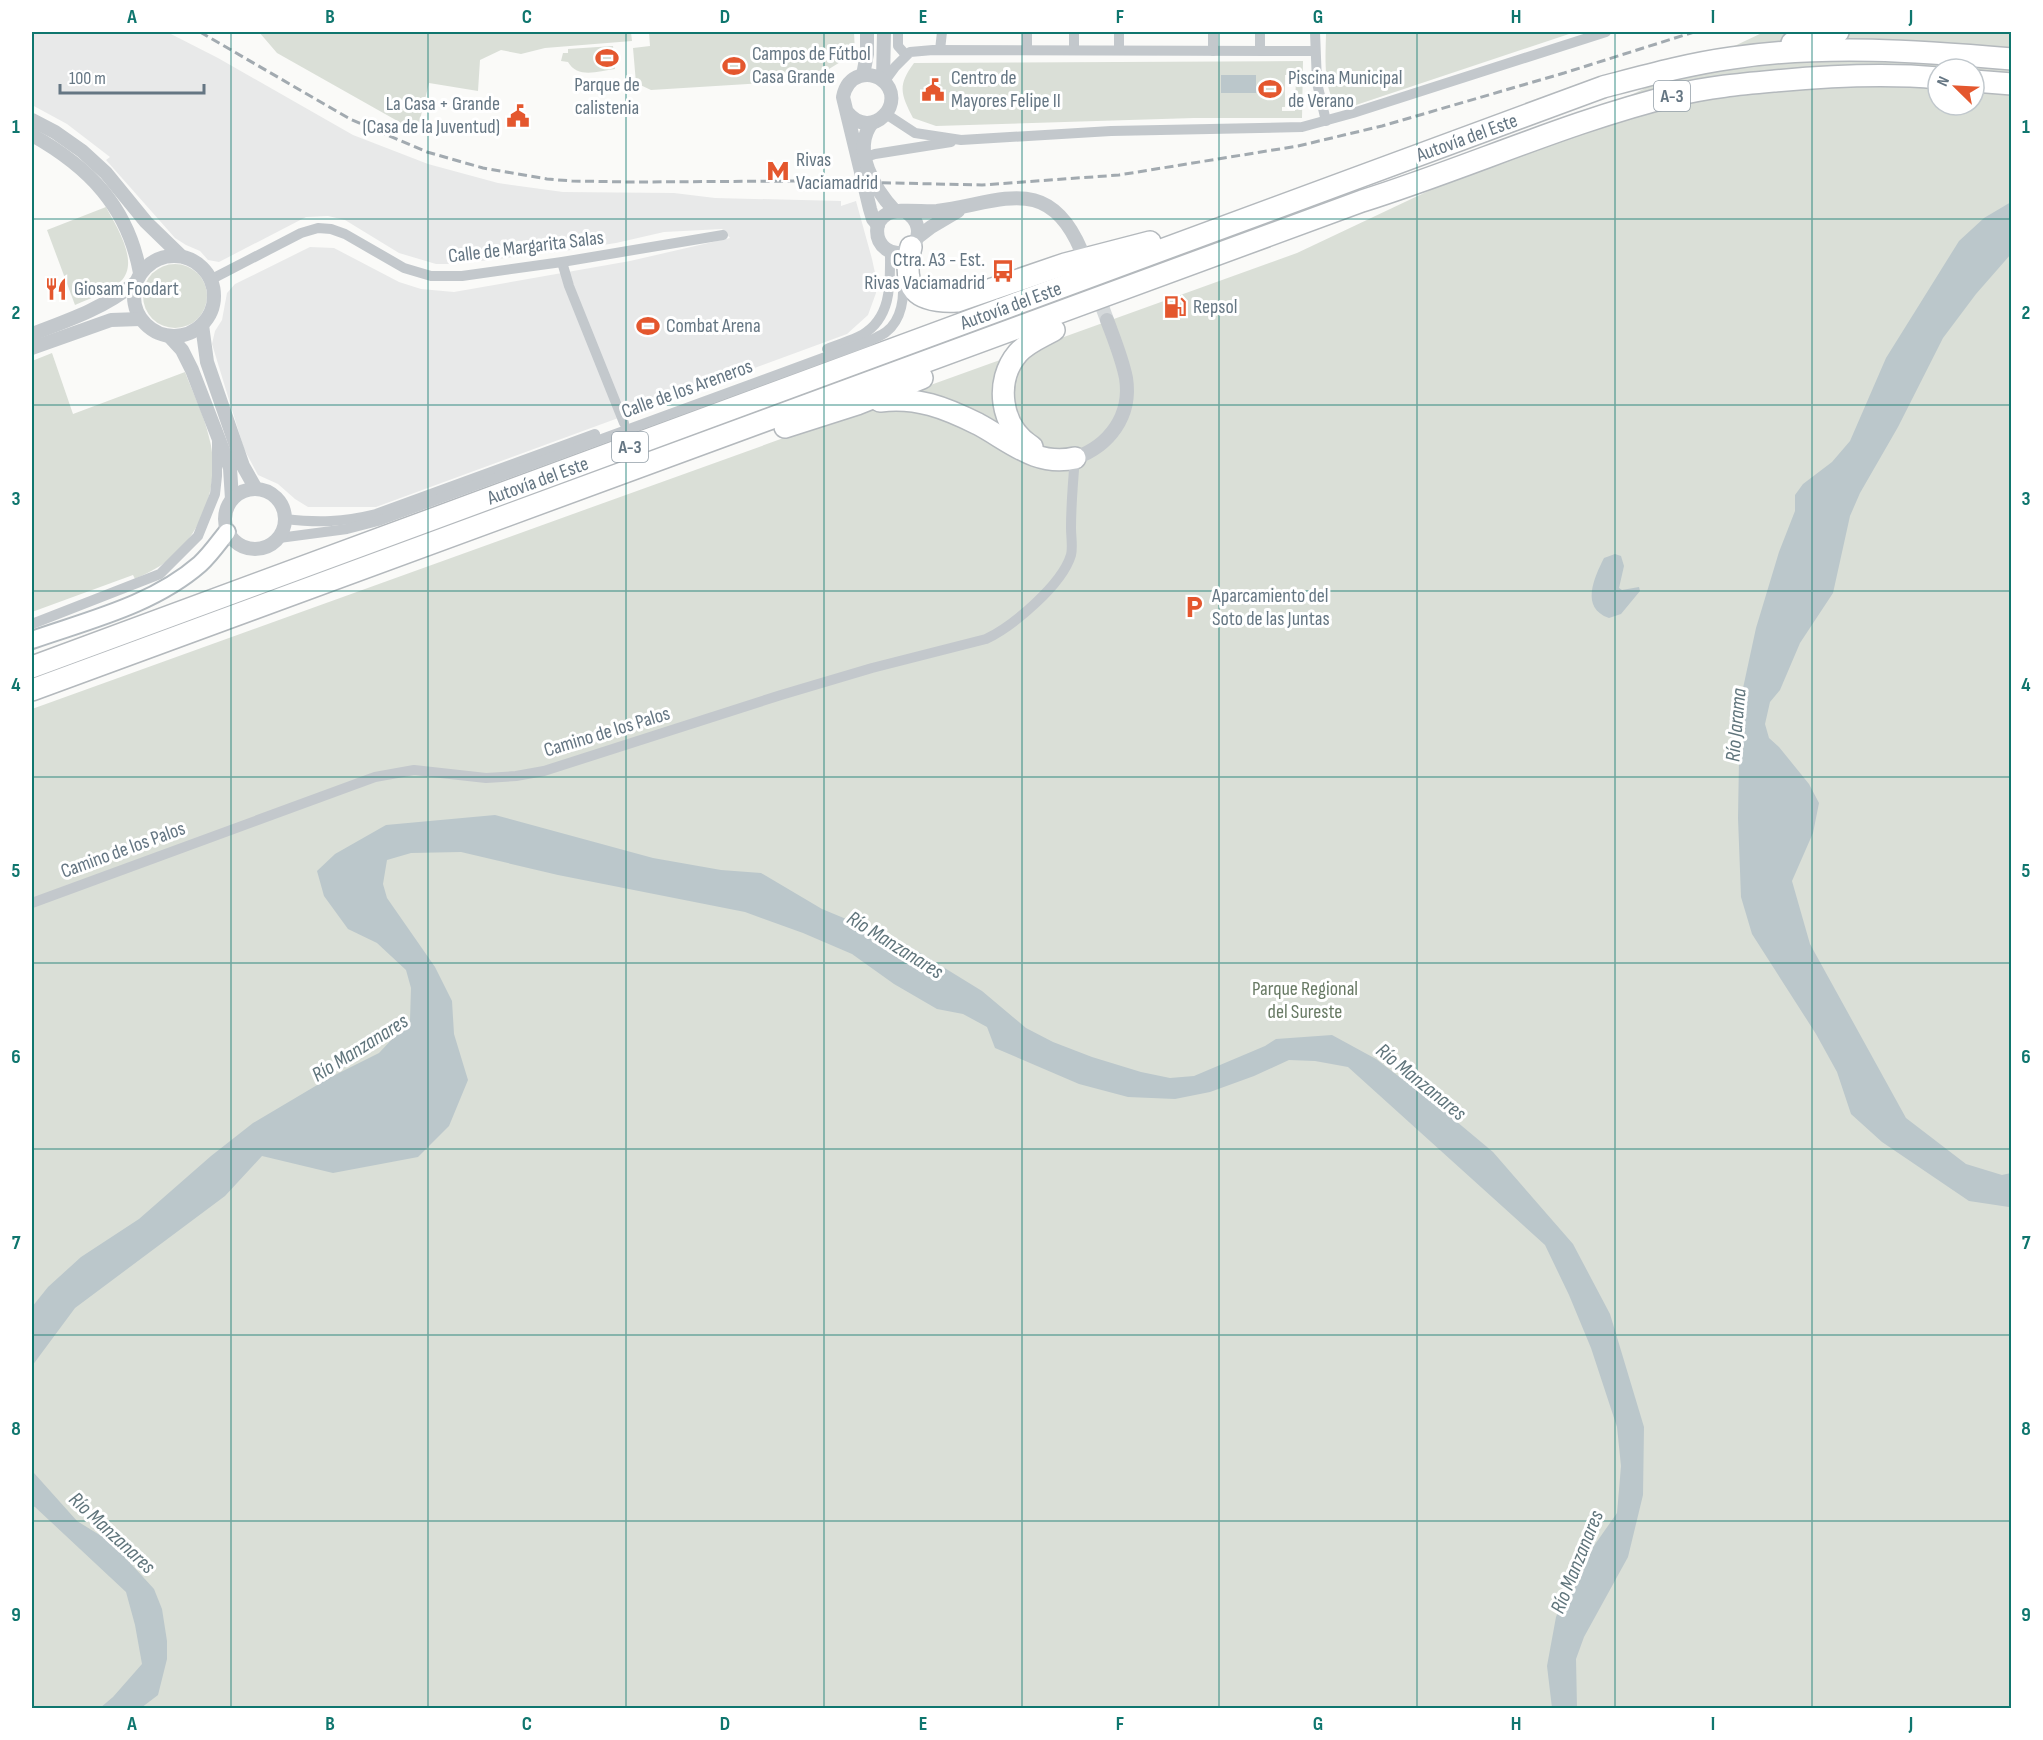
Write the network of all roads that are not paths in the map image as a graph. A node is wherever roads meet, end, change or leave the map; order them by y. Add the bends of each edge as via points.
1 (867, 32) edge
2 (884, 32) edge
3 (898, 32) edge
4 (942, 32) edge
5 (1027, 32) edge
6 (1074, 32) edge
7 (1119, 32) edge
8 (1213, 32) edge
9 (1260, 32) edge
10 (1315, 32) edge
11 (1606, 32) edge
12 (1838, 32) edge
13 (940, 50) junction
14 (1027, 50) junction
15 (1074, 50) junction
16 (1119, 50) junction
17 (1213, 51) junction
18 (1260, 51) junction
19 (1315, 51) junction
20 (906, 55) junction
21 (1733, 57) junction
22 (2012, 59) edge
23 (863, 75) junction
24 (1926, 77) edge
25 (884, 82) junction
26 (1986, 82) edge
27 (2010, 84) edge
28 (847, 112) junction
29 (886, 114) junction
30 (32, 120) edge
31 (1326, 121) junction
32 (872, 123) junction
33 (32, 135) edge
34 (961, 140) junction
35 (866, 157) junction
36 (1419, 184) junction
37 (968, 206) junction
38 (900, 212) junction
39 (878, 225) junction
40 (1227, 225) junction
41 (723, 234) dead end
42 (905, 246) junction
43 (1081, 250) dead end
44 (181, 256) junction
45 (562, 262) junction
46 (138, 278) junction
47 (210, 280) junction
48 (140, 319) junction
49 (1107, 320) tunnel mouth
50 (202, 325) junction
51 (1054, 330) junction
52 (32, 334) edge
53 (170, 337) junction
54 (32, 348) edge
55 (857, 404) junction
56 (624, 423) junction
57 (217, 438) junction
58 (1075, 458) junction
59 (652, 463) junction
60 (256, 489) junction
61 (232, 499) junction
62 (285, 519) junction
63 (227, 532) junction
64 (279, 538) junction
65 (32, 624) edge
66 (32, 640) edge
67 (32, 667) edge
68 (32, 690) edge
69 (32, 903) edge

1 - 23 street
2 - 25 street
3 - 20 street via 898,46
4 - 13 street
5 - 14 street
6 - 15 street
7 - 16 street
8 - 17 street
9 - 18 street
10 - 19 street
11 - 31 street
12 - 21 highway
13 - 14 street
13 - 20 street
14 - 15 street
15 - 16 street
16 - 17 street
17 - 18 street
18 - 19 street
19 - 31 street
20 - 25 street
21 - 22 highway, Autovía del Este / A-3 via 1908,50
21 - 40 highway, Autovía del Este / A-3 via 1603,87
23 - 25 street
23 - 28 street via 845,89
24 - 36 highway, Autovía del Este / A-3 via 1824,76 1738,84 1677,95 1599,117
25 - 29 street via 891,96
26 - 27 highway
28 - 32 street via 858,122
28 - 39 street via 871,213
29 - 32 street
29 - 34 street via 915,133
30 - 44 street via 73,145 106,172 146,222
31 - 34 street via 1284,129 1111,131
32 - 35 street via 863,145
33 - 46 street via 82,169 109,199 129,234
34 - 35 street
35 - 38 street via 877,189
36 - 51 highway via 1247,258
36 - 59 highway, Autovía del Este / A-3 via 1362,201
37 - 38 street
37 - 42 street
37 - 43 street via 1007,198 1036,201 1066,220
38 - 39 street via 883,216
38 - 42 street via 912,217 917,225
39 - 42 street via 882,246
40 - 42 highway via 1204,226 1065,264 957,302 924,297 911,286
40 - 67 highway, Autovía del Este / A-3
41 - 45 street, Calle de Margarita Salas
42 - 56 street, Calle de los Areneros via 884,310 878,321 861,335
42 - 64 street, Calle de los Areneros via 900,309 886,332 868,341 378,521
44 - 46 street via 151,263
44 - 47 street via 203,269
45 - 47 street, Calle de Margarita Salas via 462,276 431,276 404,268 345,234 318,228
45 - 56 street
46 - 48 street via 134,302
46 - 52 street via 120,296
47 - 50 street via 214,299
48 - 53 street via 148,328
48 - 54 street via 95,324
49 - 58 street via 1126,379 1125,404 1115,429 1103,444
50 - 53 street via 192,332
50 - 60 street via 207,362 243,466
51 - 55 highway
51 - 58 highway via 1018,353 1007,370 1002,388 1004,408 1024,443 1041,453
53 - 57 street via 191,366
55 - 58 highway via 900,398 939,406 1026,453 1061,462
55 - 59 highway via 676,462
56 - 62 street, Calle de los Areneros via 376,514 315,523
57 - 61 street via 231,471
57 - 65 street via 214,494 198,536 160,573
58 - 69 street, Camino de los Palos via 1071,554 1067,563 1024,613 986,639 813,685 544,771 486,778 414,770 375,777
59 - 68 highway, Autovía del Este / A-3
60 - 61 street
60 - 62 street via 273,495 284,510
61 - 63 street via 225,512
62 - 64 street
63 - 64 street via 233,541 251,550 271,545
63 - 66 main road via 202,562 149,598

